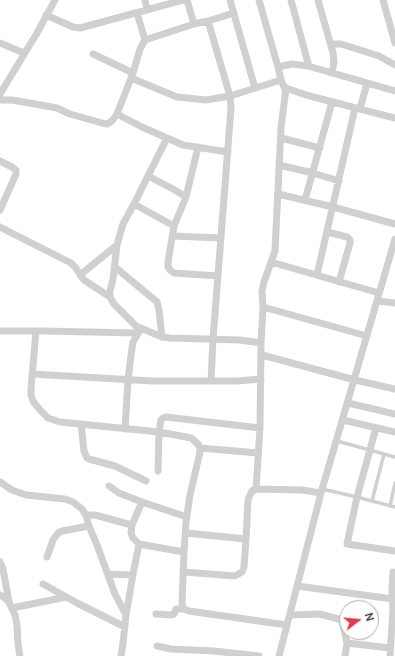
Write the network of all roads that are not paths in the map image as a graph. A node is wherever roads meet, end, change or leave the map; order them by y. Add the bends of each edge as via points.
1 (55, 0) edge
2 (145, 0) edge
3 (183, 0) edge
4 (187, 0) edge
5 (230, 0) edge
6 (258, 0) edge
7 (291, 0) edge
8 (318, 0) edge
9 (383, 0) edge
10 (162, 3) edge
11 (147, 10) junction
12 (137, 13) junction
13 (234, 13) junction
14 (46, 15) junction
15 (208, 20) junction
16 (194, 24) junction
17 (145, 40) junction
18 (0, 43) edge
19 (395, 43) edge
20 (330, 44) junction
21 (24, 53) junction
22 (93, 54) dead end
23 (395, 65) edge
24 (308, 66) junction
25 (278, 67) junction
26 (332, 73) junction
27 (132, 75) junction
28 (281, 80) junction
29 (366, 83) junction
30 (255, 88) junction
31 (286, 88) junction
32 (395, 91) edge
33 (0, 94) edge
34 (230, 96) junction
35 (0, 100) edge
36 (332, 102) junction
37 (358, 109) junction
38 (117, 114) junction
39 (395, 118) edge
40 (167, 138) junction
41 (281, 138) junction
42 (198, 147) junction
43 (320, 148) junction
44 (228, 152) junction
45 (0, 161) edge
46 (279, 165) junction
47 (313, 173) junction
48 (148, 176) junction
49 (339, 181) junction
50 (278, 194) junction
51 (186, 197) junction
52 (305, 200) junction
53 (134, 204) junction
54 (333, 207) junction
55 (0, 210) edge
56 (395, 224) edge
57 (174, 226) junction
58 (0, 227) edge
59 (327, 232) junction
60 (173, 236) junction
61 (221, 238) junction
62 (395, 239) edge
63 (117, 245) junction
64 (271, 262) junction
65 (115, 267) junction
66 (80, 275) junction
67 (317, 275) junction
68 (218, 276) junction
69 (339, 282) junction
70 (379, 293) junction
71 (110, 297) junction
72 (377, 301) junction
73 (395, 304) edge
74 (263, 307) junction
75 (139, 330) junction
76 (0, 331) edge
77 (36, 331) junction
78 (367, 336) junction
79 (162, 337) junction
80 (213, 339) junction
81 (262, 342) junction
82 (262, 355) junction
83 (32, 374) junction
84 (261, 379) junction
85 (128, 380) junction
86 (355, 380) junction
87 (211, 381) junction
88 (395, 389) edge
89 (348, 403) junction
90 (395, 414) edge
91 (343, 420) junction
92 (81, 424) junction
93 (260, 428) junction
94 (376, 428) junction
95 (125, 429) junction
96 (159, 432) junction
97 (395, 432) edge
98 (336, 441) junction
99 (200, 448) junction
100 (369, 450) junction
101 (258, 453) junction
102 (384, 454) junction
103 (395, 457) edge
104 (158, 471) dead end
105 (146, 481) dead end
106 (0, 482) edge
107 (395, 483) edge
108 (109, 486) dead end
109 (256, 489) junction
110 (322, 491) junction
111 (357, 497) junction
112 (372, 501) junction
113 (142, 502) junction
114 (390, 506) junction
115 (395, 507) edge
116 (86, 515) junction
117 (187, 516) junction
118 (132, 525) junction
119 (89, 526) junction
120 (186, 533) junction
121 (246, 539) junction
122 (139, 544) junction
123 (395, 551) edge
124 (184, 552) junction
125 (47, 557) dead end
126 (0, 562) edge
127 (184, 572) junction
128 (393, 572) dead end
129 (108, 574) junction
130 (133, 575) junction
131 (43, 584) dead end
132 (297, 586) junction
133 (0, 595) edge
134 (66, 597) junction
135 (393, 599) junction
136 (10, 605) junction
137 (184, 609) junction
138 (156, 614) dead end
139 (126, 615) junction
140 (290, 615) junction
141 (287, 625) junction
142 (125, 627) junction
143 (347, 643) junction
144 (157, 646) dead end
145 (390, 648) junction
146 (214, 654) edge
147 (20, 656) edge
148 (121, 656) edge
149 (259, 656) edge
150 (278, 656) edge
151 (345, 656) edge
152 (390, 656) edge

1 - 14 street
2 - 11 street
3 - 10 street
4 - 16 street
5 - 13 street
6 - 25 street
7 - 24 street
8 - 20 street
9 - 19 street
10 - 11 street
11 - 12 street
12 - 14 street via 80,28
12 - 17 street
13 - 15 street
13 - 30 street
14 - 21 street
15 - 16 street
15 - 34 street
16 - 17 street
17 - 27 street
18 - 21 street
20 - 23 street via 341,44 379,56
20 - 26 street via 334,62
21 - 33 street
22 - 27 street
24 - 25 street
24 - 26 street
25 - 28 street
26 - 29 street
27 - 34 street via 177,97 206,100
27 - 38 street
28 - 30 street
28 - 31 street
29 - 32 street
29 - 37 street
30 - 34 street
31 - 36 street
31 - 41 street
34 - 44 street
35 - 38 street via 57,108 107,124
36 - 37 street
36 - 43 street
37 - 39 street
37 - 49 street
38 - 40 street
40 - 42 street via 183,145
40 - 48 street
41 - 43 street
41 - 46 street
42 - 44 street
42 - 51 street
43 - 47 street
44 - 61 street
45 - 55 street via 16,170
46 - 47 street
46 - 50 street
47 - 49 street
47 - 52 street
48 - 51 street
48 - 53 street
49 - 54 street
50 - 52 street
50 - 64 street via 275,250
51 - 57 street
52 - 54 street
53 - 57 street
53 - 63 street via 123,224
54 - 56 street
54 - 59 street
57 - 60 street
58 - 66 street via 70,263
59 - 67 street
59 - 69 street via 350,240
60 - 61 street
60 - 68 street via 168,262 170,270 174,273
61 - 68 street
62 - 70 street
63 - 65 street
63 - 66 street
64 - 67 street
64 - 74 street via 262,291
65 - 71 street
65 - 79 street via 157,302
66 - 71 street
67 - 69 street
68 - 80 street
69 - 70 street
70 - 72 street
71 - 75 street
72 - 73 street
72 - 78 street
74 - 78 street
74 - 81 street
75 - 77 street
75 - 79 street
75 - 85 street via 133,342
76 - 77 street
77 - 83 street
78 - 86 street
79 - 80 street
80 - 81 street
80 - 87 street
81 - 82 street
82 - 84 street
82 - 86 street
83 - 85 street
83 - 92 street via 31,395 45,416 60,422
84 - 87 street
84 - 93 street
85 - 87 street
85 - 95 street
86 - 88 street
86 - 89 street
89 - 90 street
89 - 91 street
91 - 94 street
91 - 98 street
92 - 95 street
92 - 105 street via 87,458 115,466
93 - 96 street via 166,417 161,420
93 - 101 street
94 - 97 street
94 - 100 street
95 - 96 street
96 - 99 street via 191,438
96 - 104 street
98 - 100 lane
98 - 110 street
99 - 101 street
99 - 117 street
100 - 102 lane
100 - 111 street
101 - 109 street
102 - 103 lane
102 - 112 lane
106 - 116 street via 26,495 66,498 74,502
107 - 114 lane
108 - 113 street
109 - 110 street
109 - 121 street via 252,491 248,500
110 - 111 lane
110 - 132 street
111 - 112 lane
111 - 123 street via 347,544
112 - 114 lane
113 - 117 street
113 - 118 street
114 - 115 lane
116 - 118 street
116 - 119 street
117 - 120 street
118 - 122 street via 131,533
119 - 125 street via 58,533
119 - 129 street
120 - 121 street
120 - 124 street
121 - 127 street via 244,567 242,572 235,576
122 - 124 street
122 - 130 street
124 - 127 street
126 - 136 street
127 - 137 street
128 - 135 street
129 - 130 street
129 - 139 street
130 - 139 street
131 - 134 street
132 - 135 street
132 - 140 street
133 - 136 street
134 - 136 street
134 - 142 street
135 - 145 street
136 - 147 street via 17,624
137 - 138 street via 176,609 174,614 170,615
137 - 141 street
139 - 142 street
140 - 141 street
140 - 143 street via 320,614 342,620
141 - 150 street
142 - 148 street
143 - 145 street
143 - 151 street
144 - 146 street
145 - 152 street
146 - 149 street

